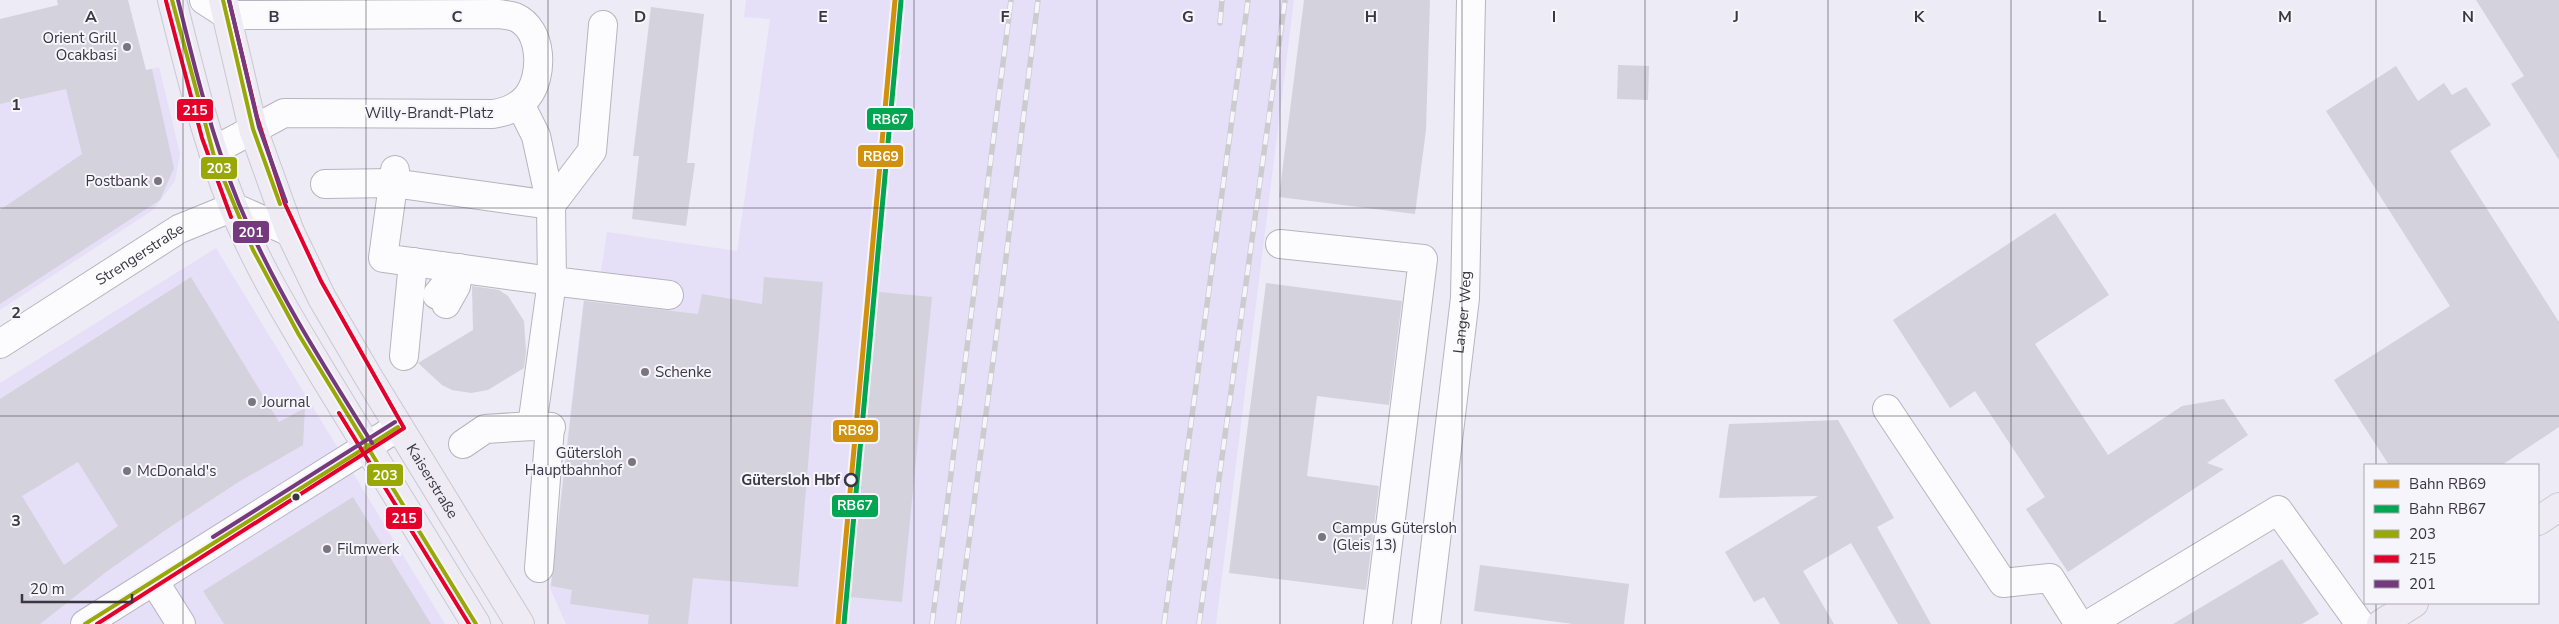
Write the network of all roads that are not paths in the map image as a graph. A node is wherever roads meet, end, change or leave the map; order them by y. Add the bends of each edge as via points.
1 (172, 0) edge
2 (204, 0) edge
3 (1471, 0) edge
4 (225, 7) edge
5 (602, 25) dead end
6 (520, 104) junction
7 (253, 129) junction
8 (213, 150) junction
9 (394, 177) junction
10 (324, 184) dead end
11 (550, 205) junction
12 (233, 207) junction
13 (290, 232) junction
14 (1280, 244) dead end
15 (413, 262) junction
16 (459, 268) junction
17 (552, 281) junction
18 (669, 295) dead end
19 (441, 300) dead end
20 (0, 344) edge
21 (404, 356) dead end
22 (1887, 409) dead end
23 (398, 427) junction
24 (550, 427) junction
25 (463, 444) dead end
26 (367, 446) junction
27 (2559, 507) edge
28 (2539, 520) edge
29 (539, 568) dead end
30 (154, 580) junction
31 (2412, 604) edge
32 (86, 624) edge
33 (181, 624) edge
34 (476, 624) edge
35 (520, 624) edge
36 (1378, 624) edge
37 (1426, 624) edge
38 (2078, 624) edge
39 (2088, 624) edge
40 (2360, 624) edge
41 (2382, 624) edge

1 - 8 main road
2 - 4 street
3 - 37 street, Langer Weg via 1465,298
4 - 6 street via 515,17 527,26 538,52 534,84
4 - 7 main road, Kaiserstraße
5 - 11 street via 592,151
6 - 7 street, Willy-Brandt-Platz via 493,114 284,113
6 - 11 street via 536,136
7 - 8 street, Willy-Brandt-Platz
7 - 13 main road, Kaiserstraße
8 - 12 main road
9 - 10 street
9 - 11 street
9 - 15 street via 383,258
11 - 17 street
12 - 13 street
12 - 20 street, Strengerstraße via 179,229
12 - 26 main road via 277,296
13 - 23 main road, Kaiserstraße via 322,298
14 - 36 street via 1423,259
15 - 16 street
15 - 21 street
16 - 17 street
16 - 19 street
17 - 18 street
17 - 24 street
22 - 38 street via 2003,583 2050,578
23 - 26 street
23 - 35 main road, Kaiserstraße
24 - 25 street via 485,429
24 - 29 street
26 - 30 street
26 - 34 main road
27 - 28 main road
30 - 32 street
30 - 33 street
31 - 41 main road
39 - 40 street via 2278,510

